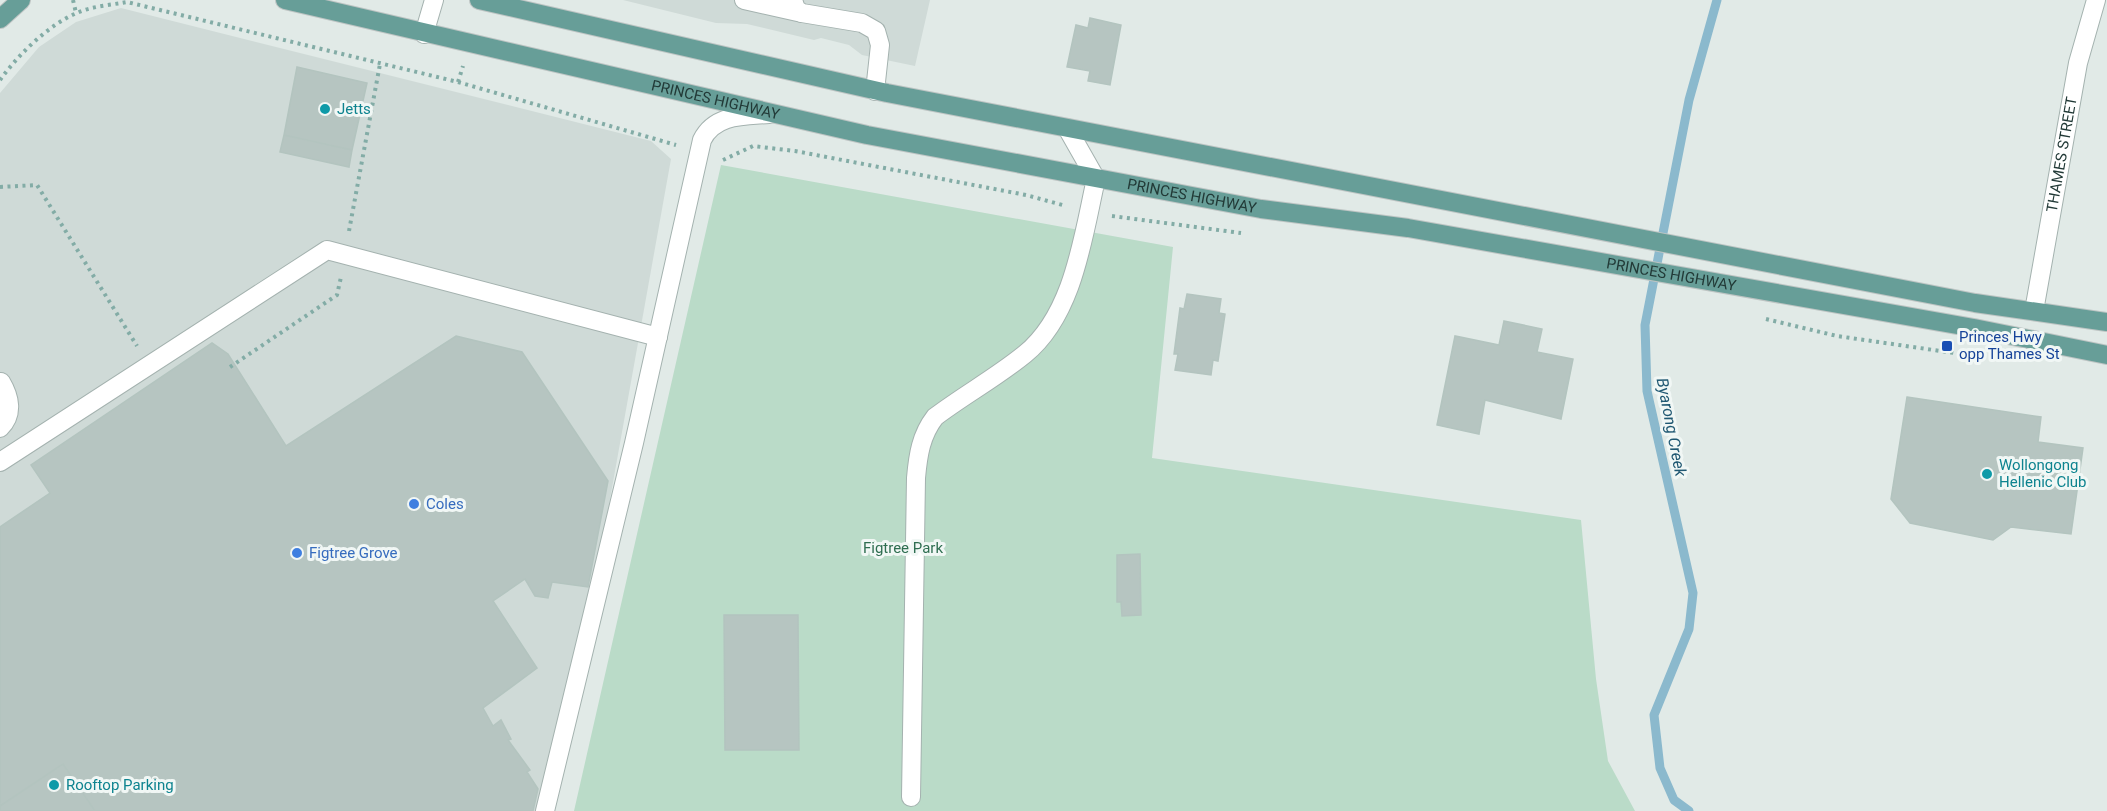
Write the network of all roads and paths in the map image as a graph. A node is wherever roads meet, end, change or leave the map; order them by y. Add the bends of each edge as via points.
1 (10, 0) edge
2 (21, 0) edge
3 (73, 0) edge
4 (285, 0) edge
5 (434, 0) edge
6 (479, 0) edge
7 (744, 0) edge
8 (2096, 0) edge
9 (798, 6) edge
10 (76, 13) junction
11 (0, 19) edge
12 (424, 34) junction
13 (0, 80) edge
14 (875, 91) junction
15 (771, 114) junction
16 (1067, 128) junction
17 (699, 151) junction
18 (1096, 179) junction
19 (0, 187) edge
20 (1088, 211) junction
21 (1247, 234) dead end
22 (2034, 311) junction
23 (1760, 317) dead end
24 (2107, 322) edge
25 (658, 337) junction
26 (2107, 355) edge
27 (1978, 357) dead end
28 (148, 365) junction
29 (0, 382) edge
30 (0, 428) edge
31 (5, 460) edge
32 (911, 797) dead end
33 (545, 811) edge

1 - 11 main road
2 - 11 main road
3 - 10 path
4 - 12 main road, PRINCES HIGHWAY
5 - 12 street
6 - 14 main road, PRINCES HIGHWAY
7 - 9 street
8 - 22 street, THAMES STREET via 2078,63
9 - 14 street via 862,23 876,31 880,45
10 - 13 path via 58,23
10 - 17 path via 127,2 458,82
12 - 15 main road, PRINCES HIGHWAY
14 - 16 main road, PRINCES HIGHWAY
15 - 17 street via 737,116 715,124 705,133
15 - 18 main road, PRINCES HIGHWAY
16 - 18 street
16 - 22 main road, PRINCES HIGHWAY via 1975,303
17 - 20 path via 720,161 753,146 795,151 1026,195
17 - 25 street
18 - 20 street
18 - 26 main road, PRINCES HIGHWAY via 1261,209 1408,228
19 - 28 path via 38,185
20 - 21 path
20 - 32 street via 1074,272 1046,331 1027,353 935,417 921,445 916,478
22 - 24 main road, PRINCES HIGHWAY
23 - 27 path via 1837,336
25 - 28 street via 327,250
25 - 33 street
28 - 31 street
29 - 30 street via 10,408

